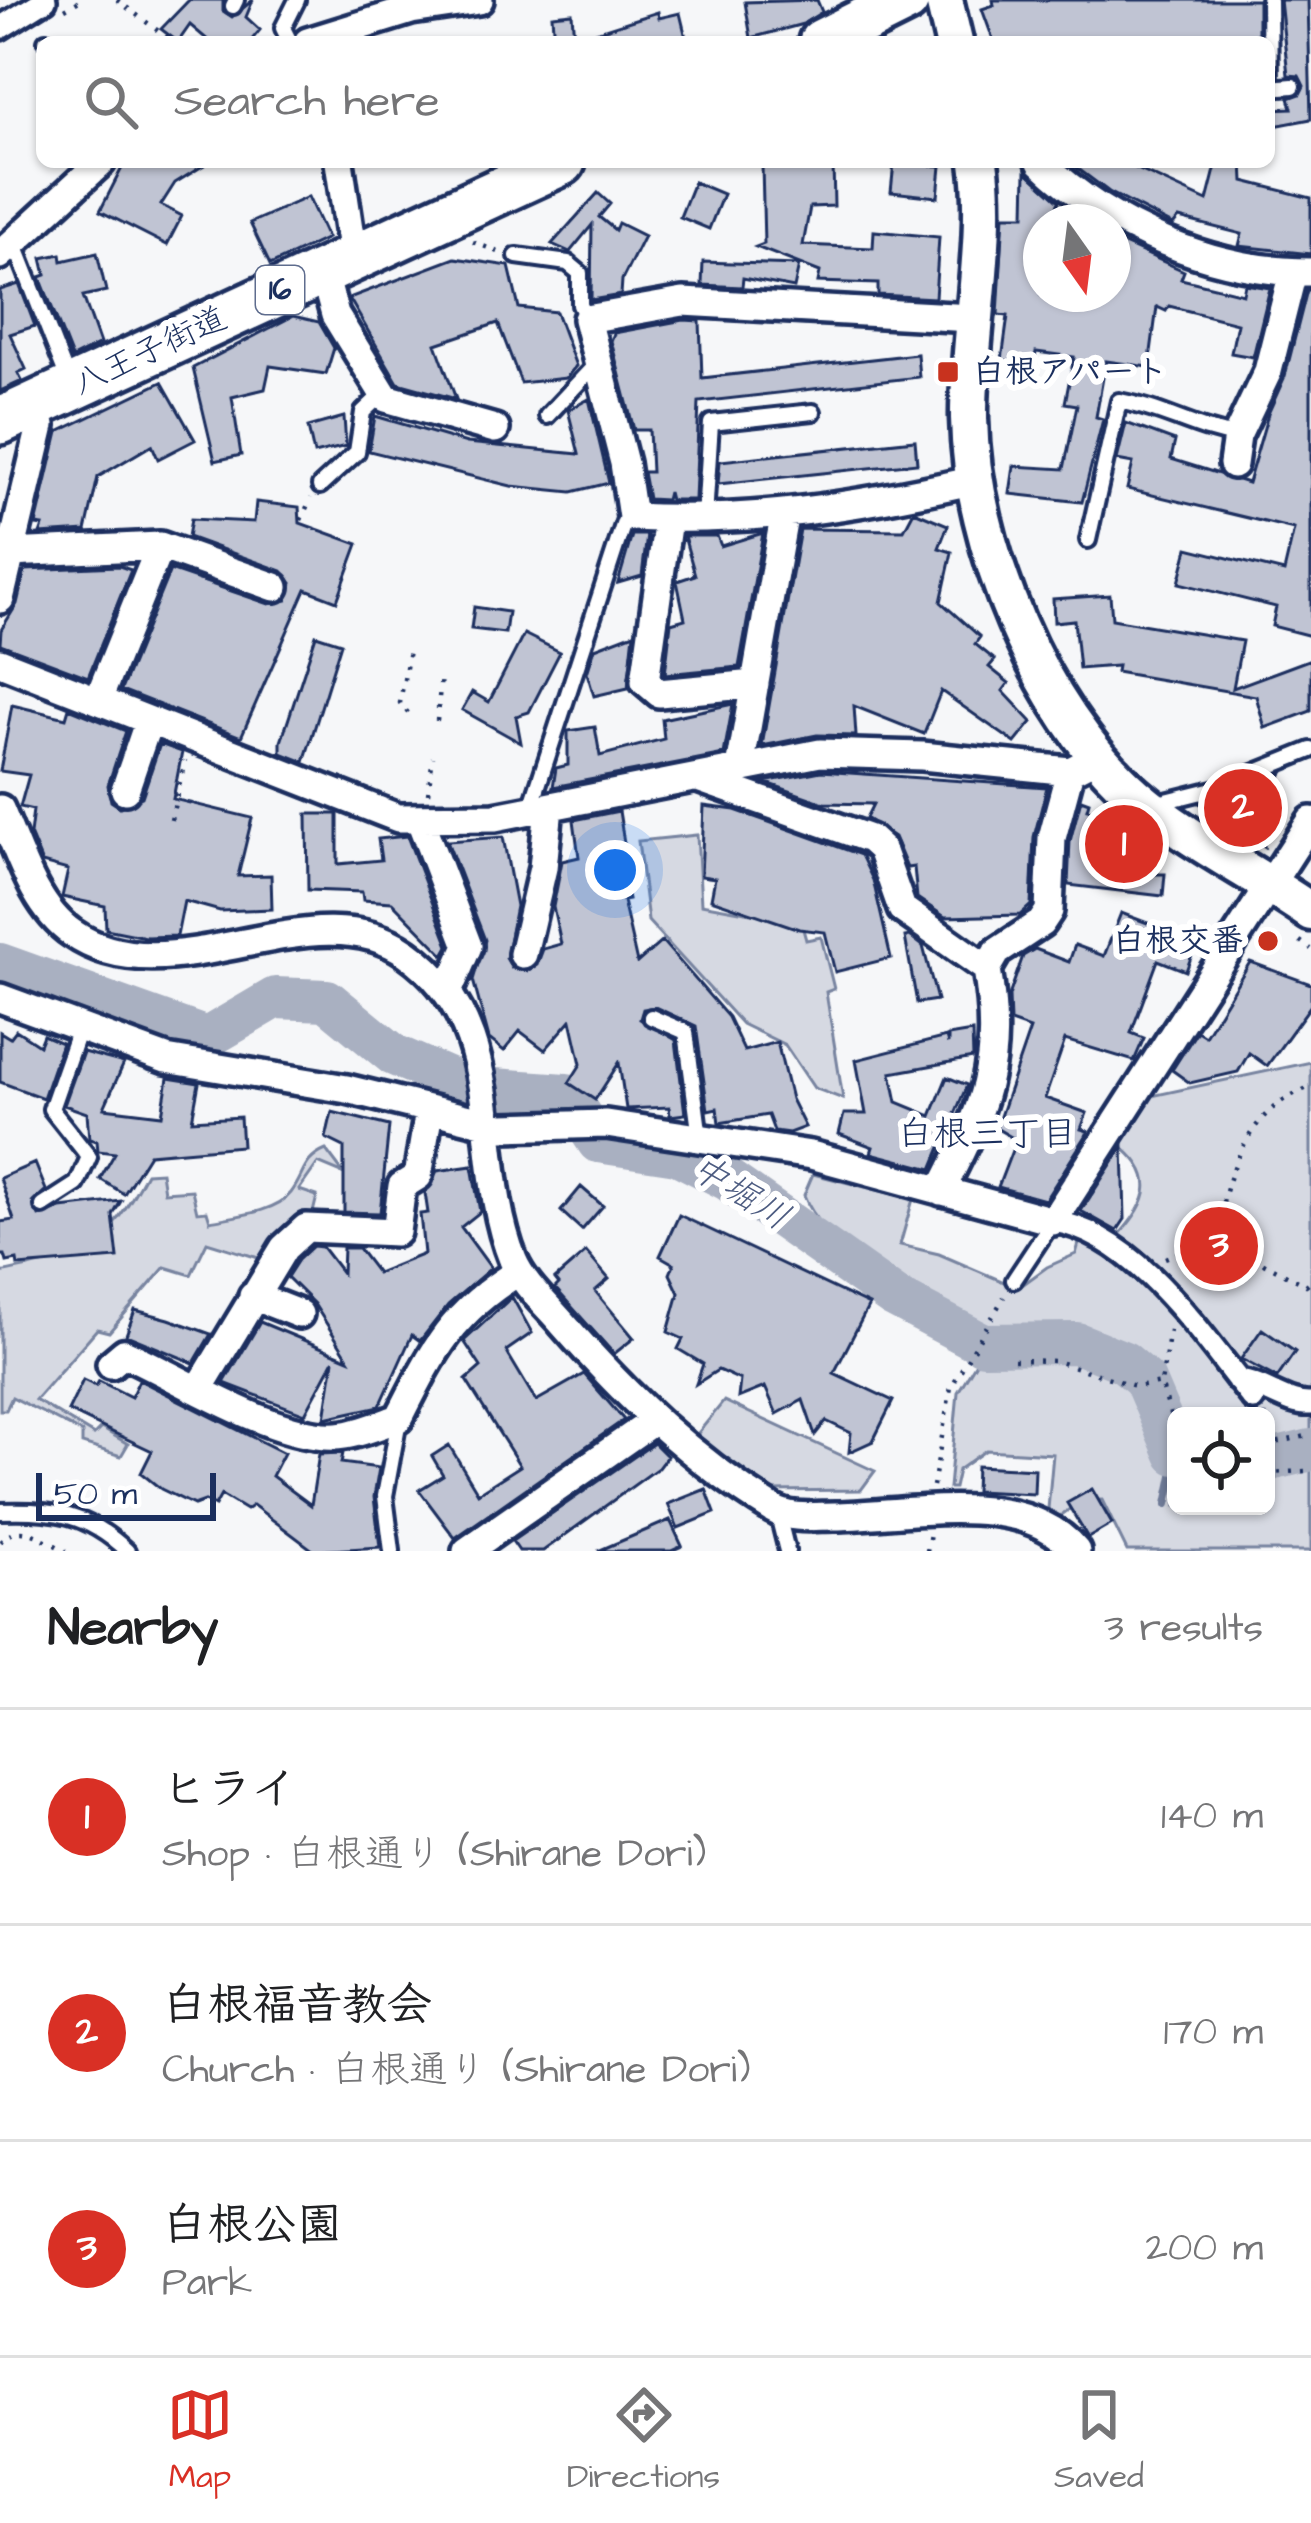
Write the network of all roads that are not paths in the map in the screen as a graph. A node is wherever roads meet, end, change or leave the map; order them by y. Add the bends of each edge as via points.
1 (297, 0) edge
2 (479, 0) edge
3 (944, 0) edge
4 (1269, 0) edge
5 (888, 4) edge
6 (53, 6) edge
7 (0, 28) edge
8 (287, 36) edge
9 (327, 36) edge
10 (832, 36) edge
11 (953, 36) edge
12 (1269, 36) edge
13 (1293, 86) dead end
14 (1275, 88) edge
15 (95, 168) edge
16 (339, 168) edge
17 (549, 168) edge
18 (981, 168) edge
19 (1049, 168) edge
20 (7, 249) edge
21 (518, 256) road end
22 (338, 264) junction
23 (1302, 272) edge
24 (972, 317) junction
25 (587, 320) junction
26 (601, 359) junction
27 (383, 393) junction
28 (36, 404) edge
29 (813, 412) dead end
30 (547, 416) dead end
31 (495, 429) dead end
32 (1235, 450) joint
33 (971, 481) junction
34 (320, 486) dead end
35 (632, 517) junction
36 (705, 517) junction
37 (784, 517) junction
38 (668, 519) junction
39 (1088, 540) dead end
40 (160, 546) junction
41 (10, 553) junction
42 (275, 587) dead end
43 (0, 599) edge
44 (0, 662) edge
45 (755, 684) junction
46 (98, 700) junction
47 (148, 723) junction
48 (1311, 750) edge
49 (1085, 763) junction
50 (740, 768) junction
51 (698, 778) junction
52 (124, 790) dead end
53 (1149, 805) junction
54 (540, 809) junction
55 (420, 820) junction
56 (1311, 821) edge
57 (3, 825) edge
58 (1270, 883) junction
59 (1311, 912) edge
60 (523, 954) dead end
61 (987, 969) junction
62 (448, 992) junction
63 (0, 998) edge
64 (650, 1017) dead end
65 (79, 1029) junction
66 (429, 1111) junction
67 (487, 1116) junction
68 (700, 1140) junction
69 (941, 1191) junction
70 (43, 1206) dead end
71 (1052, 1221) junction
72 (518, 1272) junction
73 (1014, 1280) road end
74 (253, 1296) junction
75 (299, 1314) dead end
76 (110, 1364) dead end
77 (1238, 1381) junction
78 (200, 1387) junction
79 (1253, 1399) dead end
80 (1311, 1404) edge
81 (399, 1418) junction
82 (652, 1422) junction
83 (0, 1511) edge
84 (777, 1511) junction
85 (487, 1547) edge
86 (127, 1551) edge
87 (392, 1551) edge
88 (787, 1551) edge
89 (1076, 1551) edge

1 - 8 lane
2 - 9 street
3 - 11 street
4 - 12 lane
5 - 10 highway
6 - 7 street
13 - 14 lane
15 - 20 street
16 - 22 street
17 - 22 highway, 八王子街道 / 16
18 - 24 street
19 - 23 street via 1120,222 1252,268
20 - 28 lane
21 - 25 lane via 568,263 580,274
22 - 27 street via 335,315
22 - 28 highway, 八王子街道 / 16
23 - 32 street
24 - 25 street via 683,302
24 - 33 street
25 - 26 street
26 - 30 lane
26 - 35 street
27 - 31 street
27 - 34 lane via 363,412 357,452
28 - 41 street via 41,426
29 - 36 lane via 711,423
32 - 39 lane via 1164,409 1120,401
33 - 37 street
33 - 49 street via 1024,640
35 - 38 street
35 - 54 lane via 623,522
36 - 37 street
36 - 38 street
37 - 45 street
38 - 45 street via 645,682 659,693
40 - 41 street
40 - 42 street
40 - 46 street
41 - 43 street
44 - 46 street
45 - 50 street
46 - 47 street
47 - 52 street
47 - 55 street
48 - 53 lane
49 - 50 street via 820,753
49 - 53 street
49 - 61 street via 1052,838 1049,911
50 - 51 street
51 - 54 street
51 - 61 street via 870,839 902,909
53 - 58 street
54 - 55 street
54 - 60 street via 543,868
55 - 62 street via 468,946
56 - 58 street
57 - 62 street via 47,907 72,933 103,946 172,956 334,930 405,951
58 - 59 street
58 - 71 street
61 - 69 street via 996,1024 992,1078
62 - 67 street via 467,1023
63 - 65 street
64 - 68 lane via 686,1032
65 - 66 street via 166,1059
65 - 70 lane via 51,1109 89,1157 77,1184
66 - 67 street
66 - 74 street via 418,1176 403,1186 396,1232 306,1228
67 - 68 street
67 - 72 street via 499,1209
68 - 69 street via 811,1155
69 - 71 street
71 - 73 lane
71 - 77 street via 1074,1225 1167,1290
72 - 81 street via 457,1319
72 - 82 street
74 - 75 street
74 - 78 street
76 - 78 street via 124,1353
77 - 79 street
77 - 80 street
78 - 81 street via 239,1411 310,1436 344,1436
81 - 87 lane via 385,1496
82 - 84 street
82 - 85 street
83 - 86 lane via 76,1515
84 - 88 lane
84 - 89 street via 1010,1510 1044,1523

